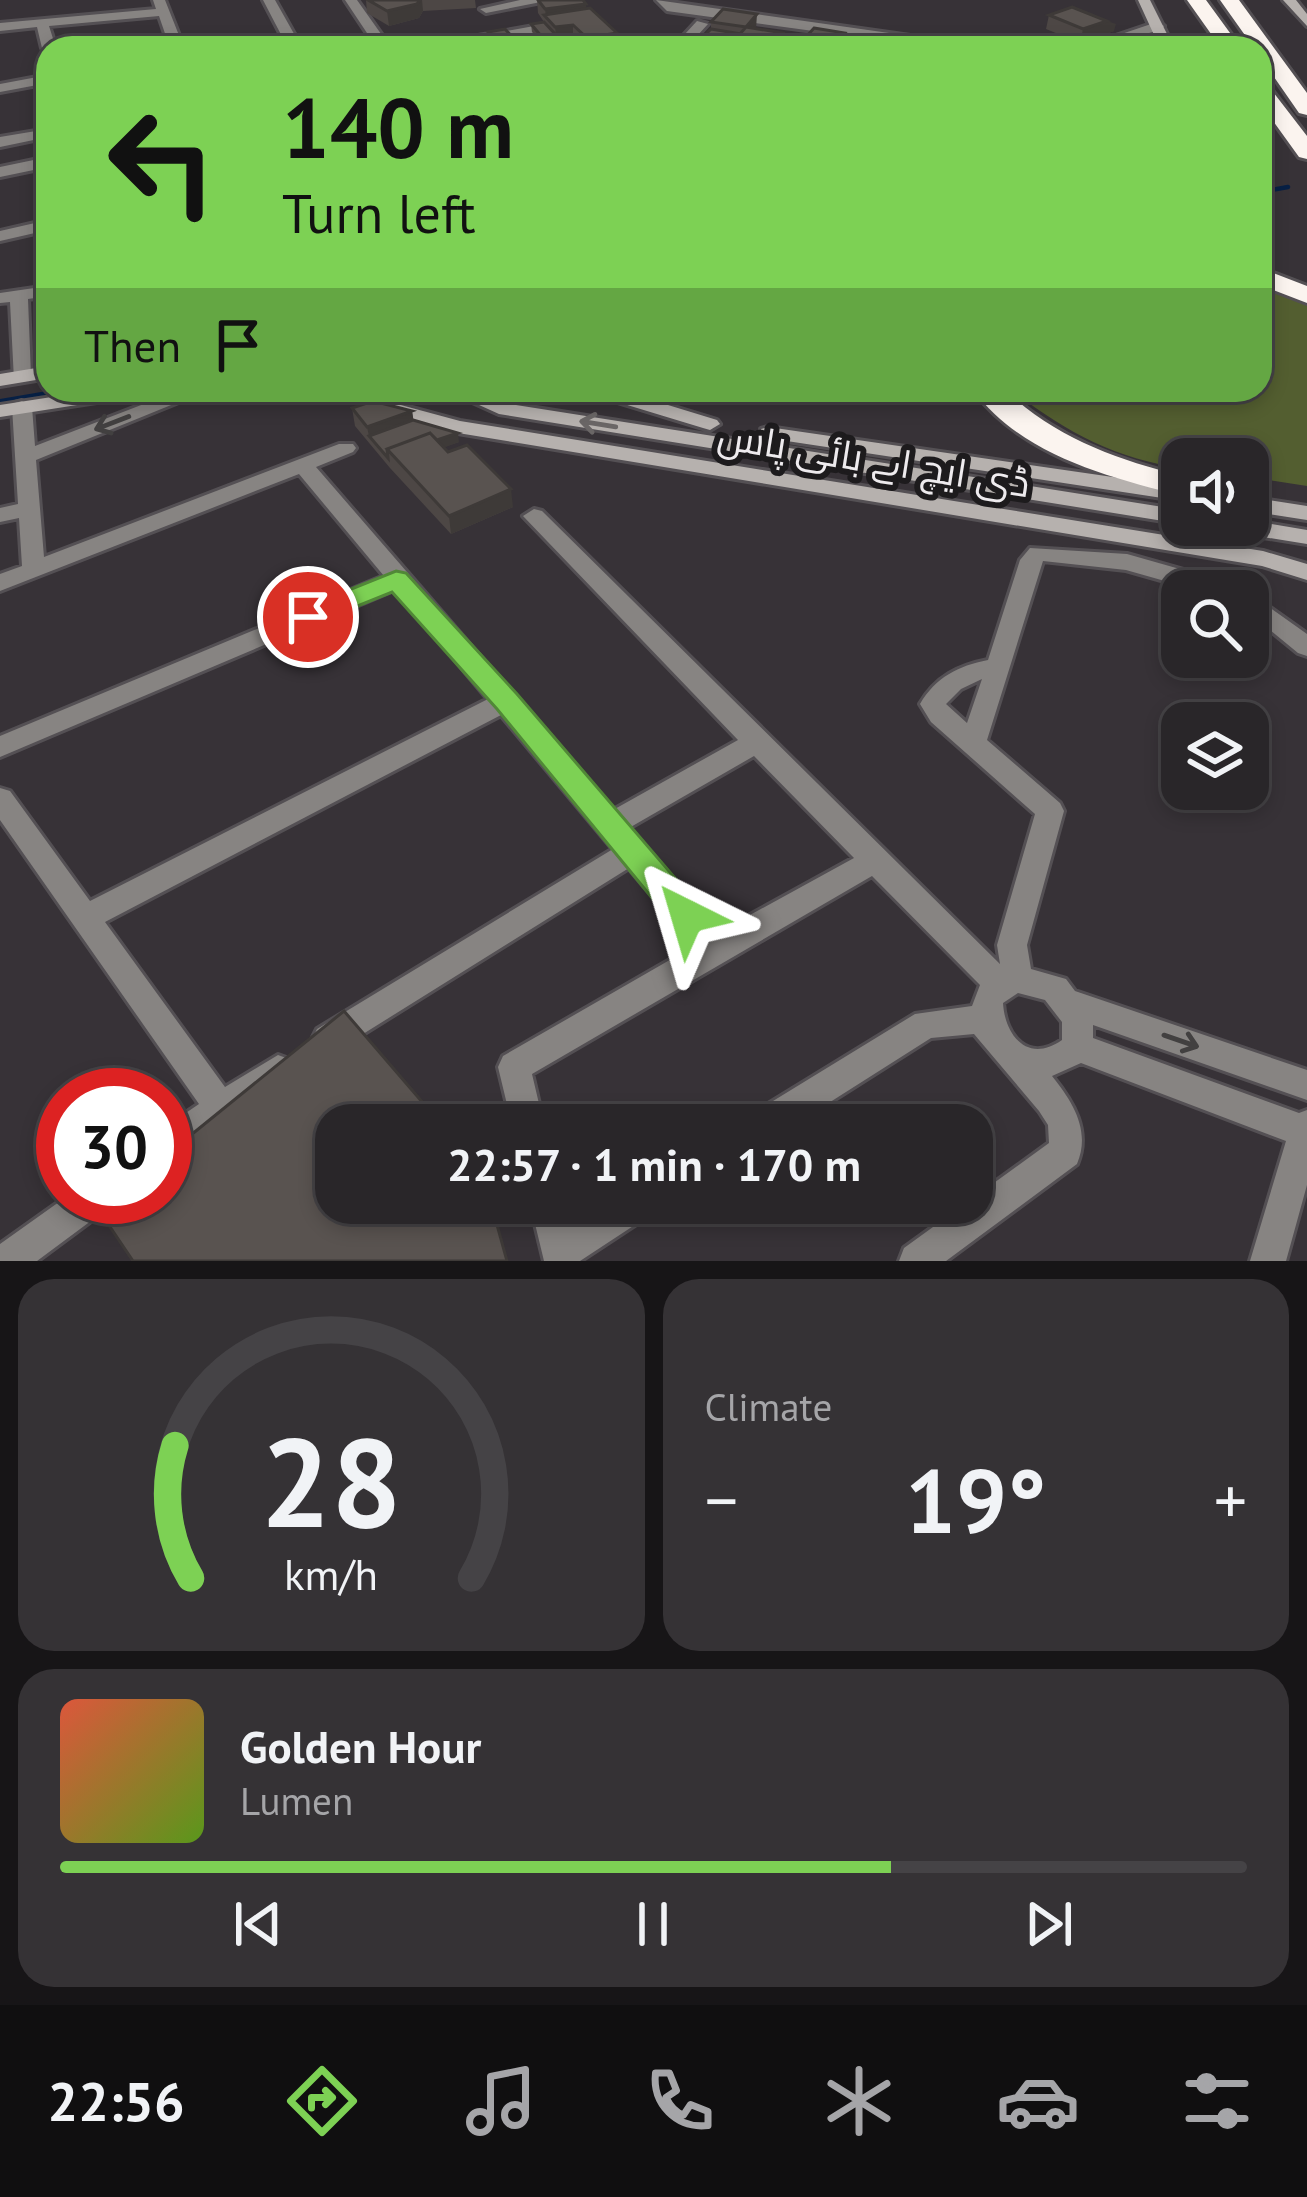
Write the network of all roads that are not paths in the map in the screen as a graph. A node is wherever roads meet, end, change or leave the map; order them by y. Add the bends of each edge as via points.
1 (269, 0) edge
2 (351, 0) edge
3 (544, 0) edge
4 (662, 0) edge
5 (1144, 0) edge
6 (1183, 0) edge
7 (1196, 0) edge
8 (1228, 0) edge
9 (1238, 0) edge
10 (1289, 0) edge
11 (160, 6) edge
12 (486, 9) dead end
13 (1307, 22) edge
14 (42, 23) junction
15 (572, 23) edge
16 (702, 24) dead end
17 (1156, 26) junction
18 (0, 27) edge
19 (46, 36) edge
20 (172, 36) edge
21 (288, 36) edge
22 (376, 36) edge
23 (492, 36) edge
24 (690, 36) edge
25 (862, 36) edge
26 (1125, 36) edge
27 (1161, 36) edge
28 (1203, 36) edge
29 (1222, 36) edge
30 (1254, 36) edge
31 (1269, 36) edge
32 (1272, 40) edge
33 (1272, 60) edge
34 (36, 81) edge
35 (1307, 81) edge
36 (0, 88) edge
37 (1272, 104) edge
38 (1307, 108) edge
39 (36, 135) edge
40 (0, 142) edge
41 (1307, 152) edge
42 (36, 164) edge
43 (0, 172) edge
44 (36, 228) edge
45 (0, 236) edge
46 (1272, 281) edge
47 (1307, 295) edge
48 (9, 297) edge
49 (11, 378) edge
50 (57, 402) edge
51 (167, 402) edge
52 (381, 402) edge
53 (485, 402) edge
54 (633, 402) edge
55 (1002, 402) edge
56 (11, 409) edge
57 (346, 448) dead end
58 (26, 457) junction
59 (303, 465) junction
60 (1161, 484) edge
61 (1161, 487) edge
62 (1269, 507) edge
63 (28, 509) junction
64 (1307, 513) edge
65 (1161, 514) edge
66 (0, 515) edge
67 (534, 516) dead end
68 (1269, 531) edge
69 (1307, 537) edge
70 (34, 569) junction
71 (1161, 572) edge
72 (1307, 572) edge
73 (396, 580) junction
74 (0, 583) edge
75 (1269, 617) edge
76 (1307, 646) edge
77 (998, 669) junction
78 (507, 701) junction
79 (756, 742) junction
80 (973, 742) junction
81 (0, 747) edge
82 (0, 799) edge
83 (610, 825) junction
84 (632, 851) junction
85 (877, 859) junction
86 (85, 918) junction
87 (715, 949) junction
88 (1009, 981) junction
89 (1070, 1003) junction
90 (984, 1019) junction
91 (1077, 1047) junction
92 (1012, 1057) junction
93 (1307, 1085) edge
94 (523, 1104) edge
95 (798, 1104) edge
96 (220, 1106) junction
97 (192, 1126) edge
98 (1306, 1130) edge
99 (58, 1224) edge
100 (553, 1224) edge
101 (607, 1224) edge
102 (561, 1256) edge
103 (7, 1261) edge
104 (917, 1261) edge
105 (1268, 1261) edge

1 - 21 street
2 - 22 street
3 - 12 street
4 - 25 street via 667,7
5 - 17 main road
6 - 28 highway
7 - 29 highway
8 - 30 highway
9 - 31 highway
10 - 13 main road
11 - 14 street
11 - 20 street
14 - 18 street
14 - 19 street
15 - 23 street
16 - 24 street
17 - 26 street
17 - 27 main road
32 - 35 highway
33 - 38 highway
34 - 36 street
37 - 41 highway
39 - 40 street
42 - 43 street
44 - 45 street
46 - 47 highway
48 - 49 street
50 - 56 main road
51 -> 58 street
52 - 72 main road, ڈی ایچ اے بائی پاس via 458,427
65 -> 53 main road
54 - 61 main road via 685,420
55 - 60 highway via 1051,445
56 - 58 street
57 - 59 street
58 - 63 street
59 - 70 street
59 - 73 street
62 - 64 main road
63 - 66 street
63 - 70 street
67 - 79 street
68 - 69 main road
70 - 74 street
71 - 77 street via 1039,553
73 - 78 street
73 - 81 street
75 - 76 street
77 - 80 street
77 - 80 street via 972,672 933,704
78 - 83 street
78 - 86 street
79 - 83 street
79 - 85 street
80 - 88 street via 1050,811
82 - 86 street
83 - 84 street
84 - 87 street
84 - 96 street
85 - 87 street
85 - 88 street
86 - 96 street
87 - 94 street via 514,1067
88 - 89 street via 1055,989
88 - 90 street via 987,999
89 - 91 street via 1081,1033
89 -> 93 street
90 - 92 street
90 - 95 street via 926,1024
91 - 92 street via 1049,1064
91 - 98 street
92 - 104 street via 1060,1113 1069,1135 1065,1152
96 - 97 street
98 - 105 street
99 - 103 street
100 - 102 street
101 - 102 street

